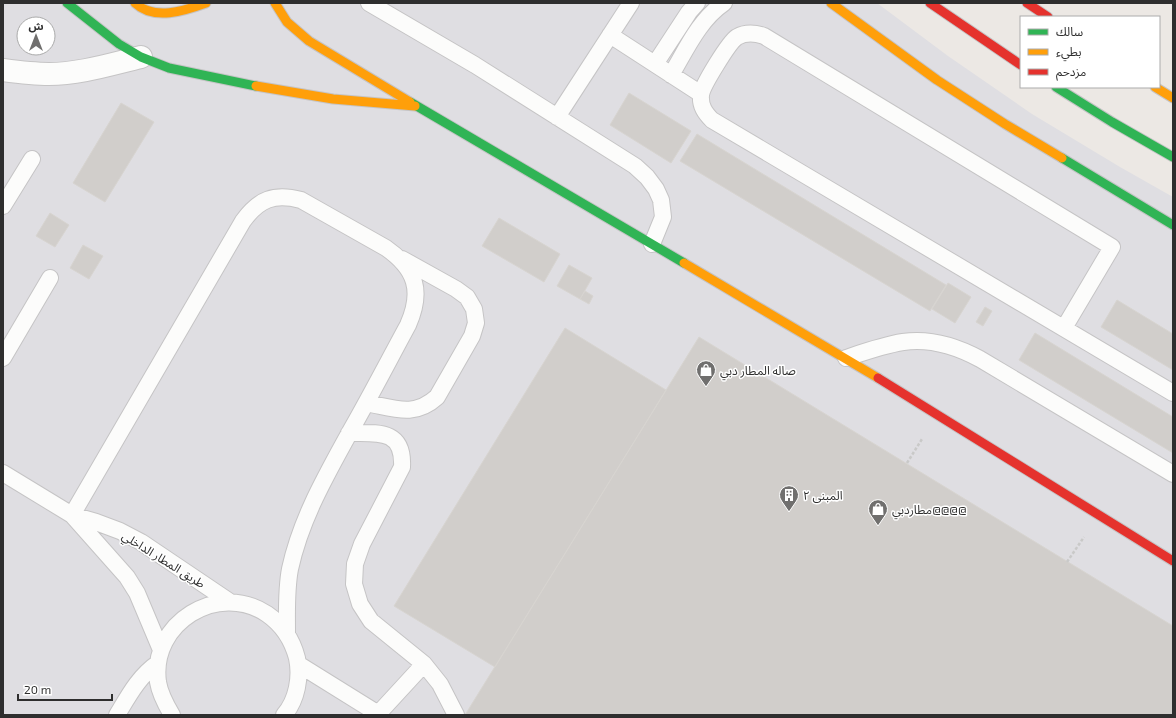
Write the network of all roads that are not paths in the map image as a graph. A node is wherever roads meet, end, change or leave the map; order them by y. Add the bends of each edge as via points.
1 (67, 3) edge
2 (135, 3) edge
3 (206, 3) edge
4 (275, 3) edge
5 (369, 3) edge
6 (631, 3) edge
7 (697, 3) edge
8 (724, 3) edge
9 (831, 3) edge
10 (930, 3) edge
11 (1027, 3) edge
12 (1046, 16) edge
13 (610, 35) junction
14 (141, 57) junction
15 (655, 64) junction
16 (1020, 64) edge
17 (3, 70) edge
18 (671, 75) junction
19 (1058, 88) edge
20 (1157, 88) edge
21 (701, 94) junction
22 (1173, 98) edge
23 (418, 107) junction
24 (558, 117) junction
25 (1173, 157) edge
26 (32, 159) dead end
27 (3, 206) edge
28 (1173, 225) edge
29 (652, 244) junction
30 (398, 257) junction
31 (50, 278) dead end
32 (1064, 328) junction
33 (3, 358) edge
34 (846, 358) junction
35 (1173, 393) edge
36 (366, 403) junction
37 (349, 433) junction
38 (3, 473) edge
39 (1173, 474) edge
40 (72, 515) junction
41 (1173, 561) edge
42 (230, 602) junction
43 (287, 633) junction
44 (160, 657) junction
45 (298, 664) junction
46 (424, 664) junction
47 (379, 714) edge
48 (117, 715) edge
49 (172, 715) edge
50 (284, 715) edge
51 (456, 715) edge

1 - 14 street via 119,44
2 - 3 street via 148,12 166,13 184,11
4 - 23 street via 282,17 299,35
5 - 24 lane
6 - 13 lane
7 - 15 lane
8 - 18 lane via 700,26
9 - 28 street via 931,75 1005,124
10 - 16 street
11 - 12 street
13 - 15 lane
13 - 24 lane
14 - 17 street via 87,70 51,74
14 - 23 street via 169,68 251,86 333,100
15 - 18 lane
18 - 21 lane
19 - 25 street
20 - 22 street
21 - 32 lane via 705,113 712,120
21 - 32 lane via 729,44 745,34 755,33 764,36 1112,247
23 - 29 street
24 - 29 lane via 635,166 656,189 661,200 663,217
26 - 27 lane
29 - 34 street
30 - 36 lane via 408,268 414,282 414,311
30 - 36 lane via 467,297 474,309 476,323 472,336 437,397 430,404 410,410
30 - 40 lane via 301,200 288,197 262,202 251,211
31 - 33 lane
32 - 35 lane
34 - 39 lane via 902,342 933,342 965,351
34 - 41 street
36 - 37 lane
37 - 43 lane via 315,497 297,540 287,592
37 - 46 lane via 390,436 398,444 403,455 402,467 362,544 355,564 354,584 360,604 372,621
38 - 40 lane, طريق المطار الداخلي
40 - 42 lane, طريق المطار الداخلي via 120,531 141,542
40 - 44 lane, طريق المطار الداخلي via 127,577 137,593
42 - 43 lane, طريق المطار الداخلي via 262,611 276,620
42 - 44 lane, طريق المطار الداخلي via 215,603 188,614 176,624 168,636
43 - 45 lane, طريق المطار الداخلي
44 - 48 lane via 134,686
44 - 49 lane, طريق المطار الداخلي via 158,682 163,699
45 - 47 lane
45 - 50 lane, طريق المطار الداخلي via 299,680 296,691
46 - 47 lane
46 - 51 lane via 440,684

